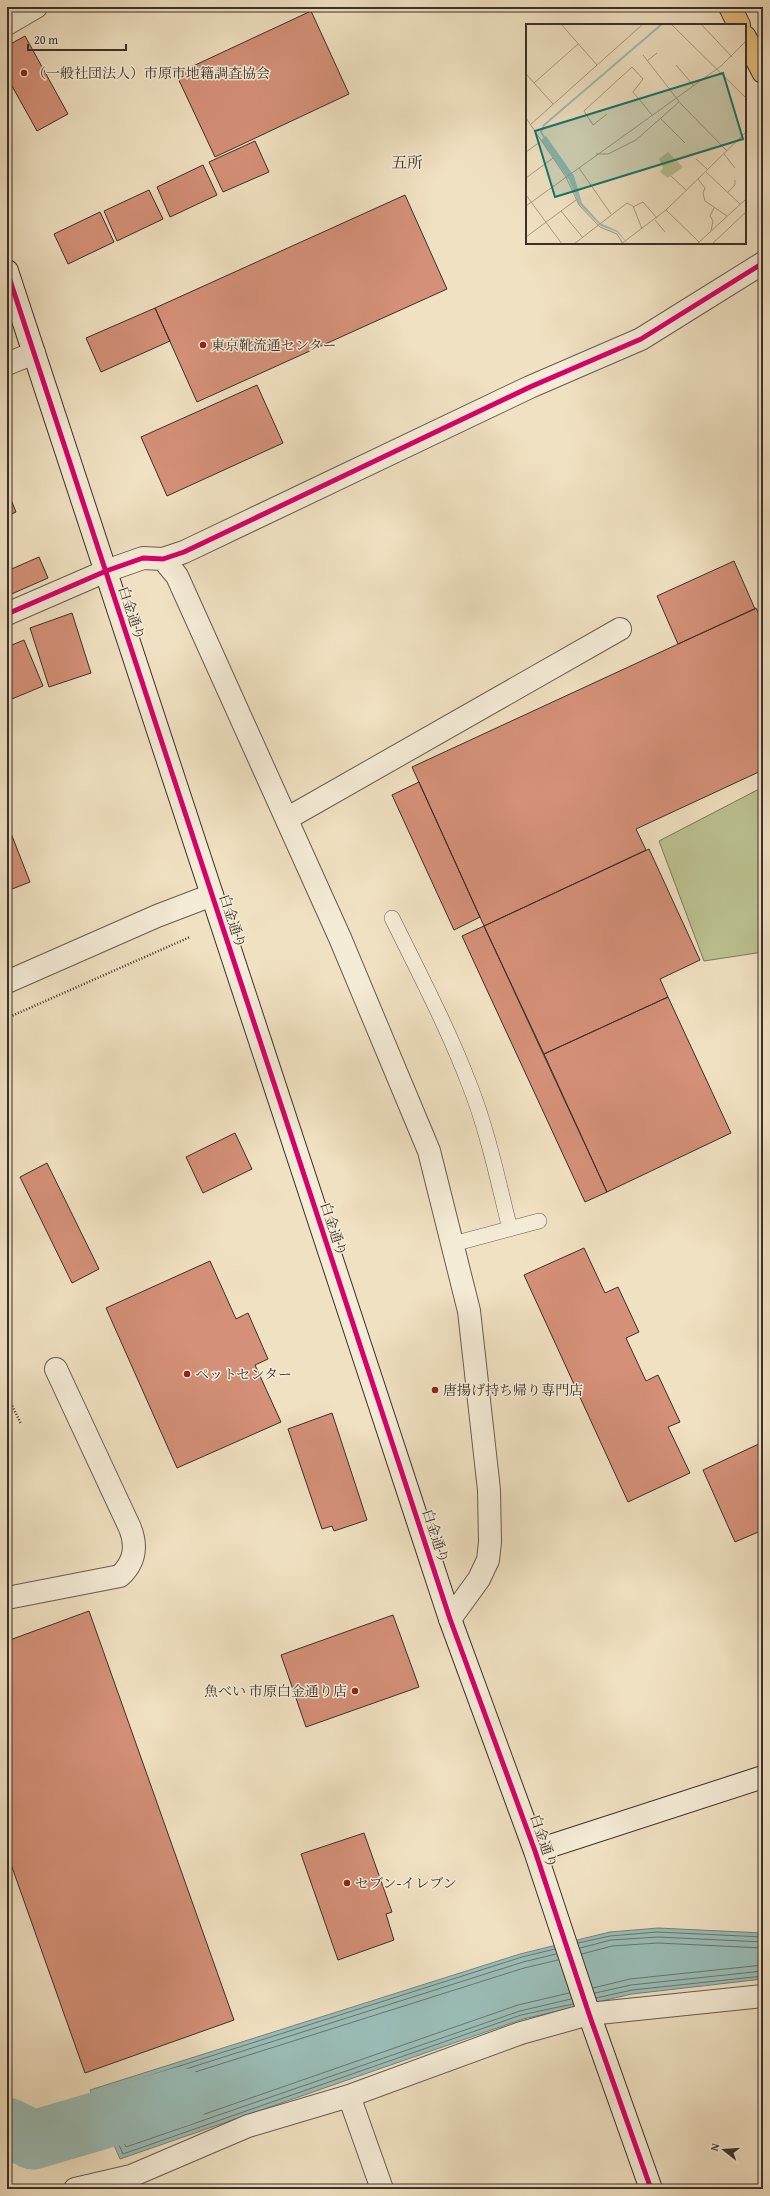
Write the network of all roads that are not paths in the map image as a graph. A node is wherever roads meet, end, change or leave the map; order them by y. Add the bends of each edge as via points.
1 (36, 7) edge
2 (730, 7) edge
3 (7, 24) edge
4 (738, 24) edge
5 (746, 40) edge
6 (761, 63) edge
7 (763, 263) edge
8 (7, 271) edge
9 (34, 353) junction
10 (7, 364) edge
11 (163, 559) junction
12 (106, 571) junction
13 (7, 614) edge
14 (620, 629) dead end
15 (288, 818) junction
16 (212, 895) junction
17 (392, 918) dead end
18 (7, 982) edge
19 (539, 1221) dead end
20 (510, 1229) junction
21 (453, 1244) junction
22 (56, 1369) dead end
23 (7, 1598) edge
24 (450, 1619) junction
25 (763, 1777) edge
26 (535, 1851) junction
27 (763, 1996) edge
28 (589, 2014) junction
29 (349, 2096) junction
30 (133, 2182) edge
31 (75, 2189) edge
32 (382, 2189) edge
33 (651, 2189) edge

1 - 3 street
2 - 4 main road
5 - 6 main road
7 - 11 street via 641,339 530,388 184,552
8 - 9 street, 白金通り
9 - 10 street
9 - 12 street, 白金通り
11 - 12 street via 143,558
11 - 15 street via 177,576
12 - 13 street
12 - 16 street, 白金通り
14 - 15 street
15 - 21 street via 429,1151
16 - 18 street via 157,916
16 - 24 street, 白金通り
17 - 20 lane via 470,1086 485,1130
19 - 20 lane
20 - 21 lane
21 - 24 street via 469,1311 489,1490 490,1542 488,1560 479,1579
22 - 23 street via 130,1528 135,1540 135,1549 127,1570 120,1576
24 - 26 street, 白金通り
25 - 26 street
26 - 28 street, 白金通り
27 - 28 street
28 - 29 street via 521,2033
28 - 33 street, 白金通り
29 - 30 street via 248,2126
29 - 32 street
30 - 31 street

